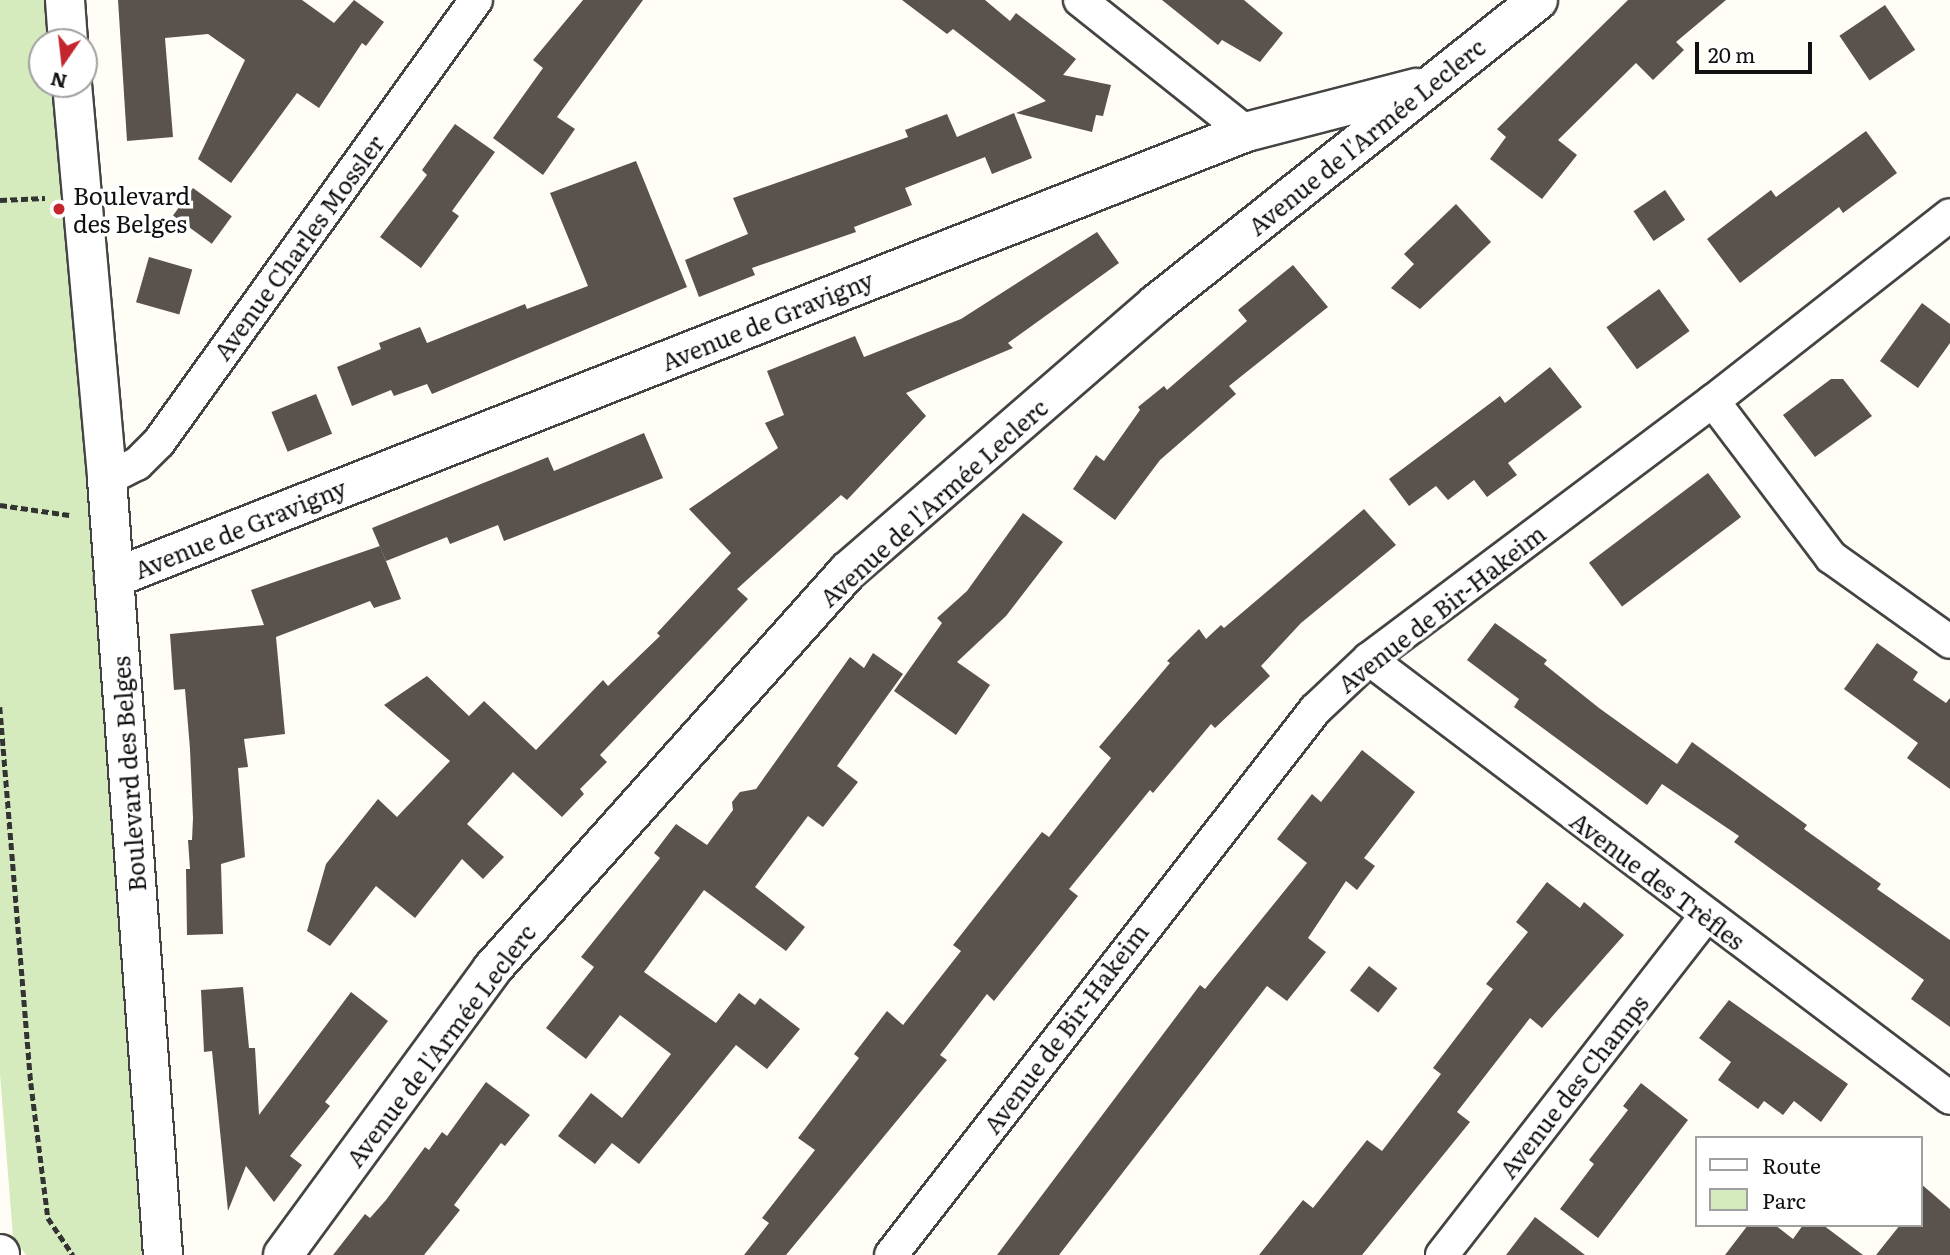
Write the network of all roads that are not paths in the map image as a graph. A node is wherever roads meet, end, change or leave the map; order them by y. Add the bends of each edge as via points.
1 (65, 0) edge
2 (476, 0) edge
3 (1080, 0) edge
4 (1538, 0) edge
5 (67, 28) edge
6 (1428, 85) junction
7 (73, 98) edge
8 (1245, 132) junction
9 (1950, 215) edge
10 (1713, 401) junction
11 (107, 479) junction
12 (114, 578) junction
13 (1950, 642) edge
14 (1368, 659) junction
15 (1705, 917) junction
16 (1950, 1098) edge
17 (163, 1255) edge
18 (284, 1255) edge
19 (891, 1255) edge
20 (1442, 1255) edge

1 - 5 street
2 - 11 street, Avenue Charles Mossler via 159,442 137,464
3 - 8 street
4 - 6 street, Avenue de l'Armée Leclerc
6 - 8 street, Avenue de Gravigny
6 - 18 street, Avenue de l'Armée Leclerc via 1156,304 848,571 492,970
7 - 11 street, Boulevard des Belges
8 - 12 street, Avenue de Gravigny
9 - 10 street, Avenue de Bir-Hakeim
10 - 13 street via 1831,557
10 - 14 street, Avenue de Bir-Hakeim
11 - 12 street, Boulevard des Belges
12 - 17 street, Boulevard des Belges
14 - 15 street, Avenue des Trèfles
14 - 19 street, Avenue de Bir-Hakeim via 1315,710
15 - 16 street, Avenue des Trèfles
15 - 20 street, Avenue des Champs

